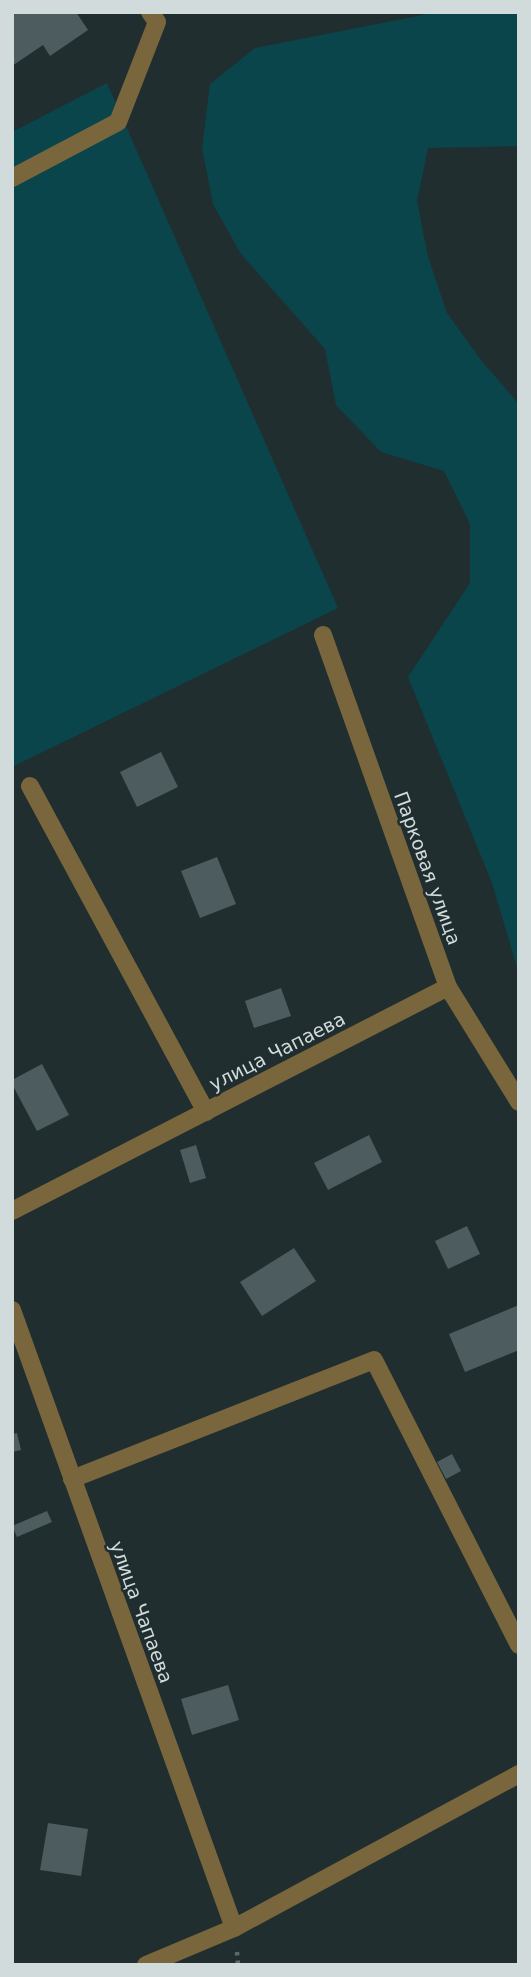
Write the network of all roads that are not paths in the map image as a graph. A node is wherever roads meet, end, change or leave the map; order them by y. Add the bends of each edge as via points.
1 (150, 12) edge
2 (12, 178) edge
3 (323, 635) dead end
4 (30, 786) dead end
5 (448, 987) junction
6 (519, 1102) edge
7 (206, 1112) junction
8 (12, 1211) edge
9 (12, 1310) edge
10 (72, 1479) junction
11 (519, 1645) edge
12 (519, 1774) edge
13 (234, 1928) junction
14 (146, 1965) edge

1 - 2 street via 157,22 118,122
3 - 5 street, Парковая улица
4 - 7 street
5 - 6 street, Парковая улица
5 - 7 street, улица Чапаева
7 - 8 street, улица Чапаева
9 - 10 street, улица Чапаева
10 - 11 street via 374,1360
10 - 13 street, улица Чапаева
12 - 13 street
13 - 14 street

